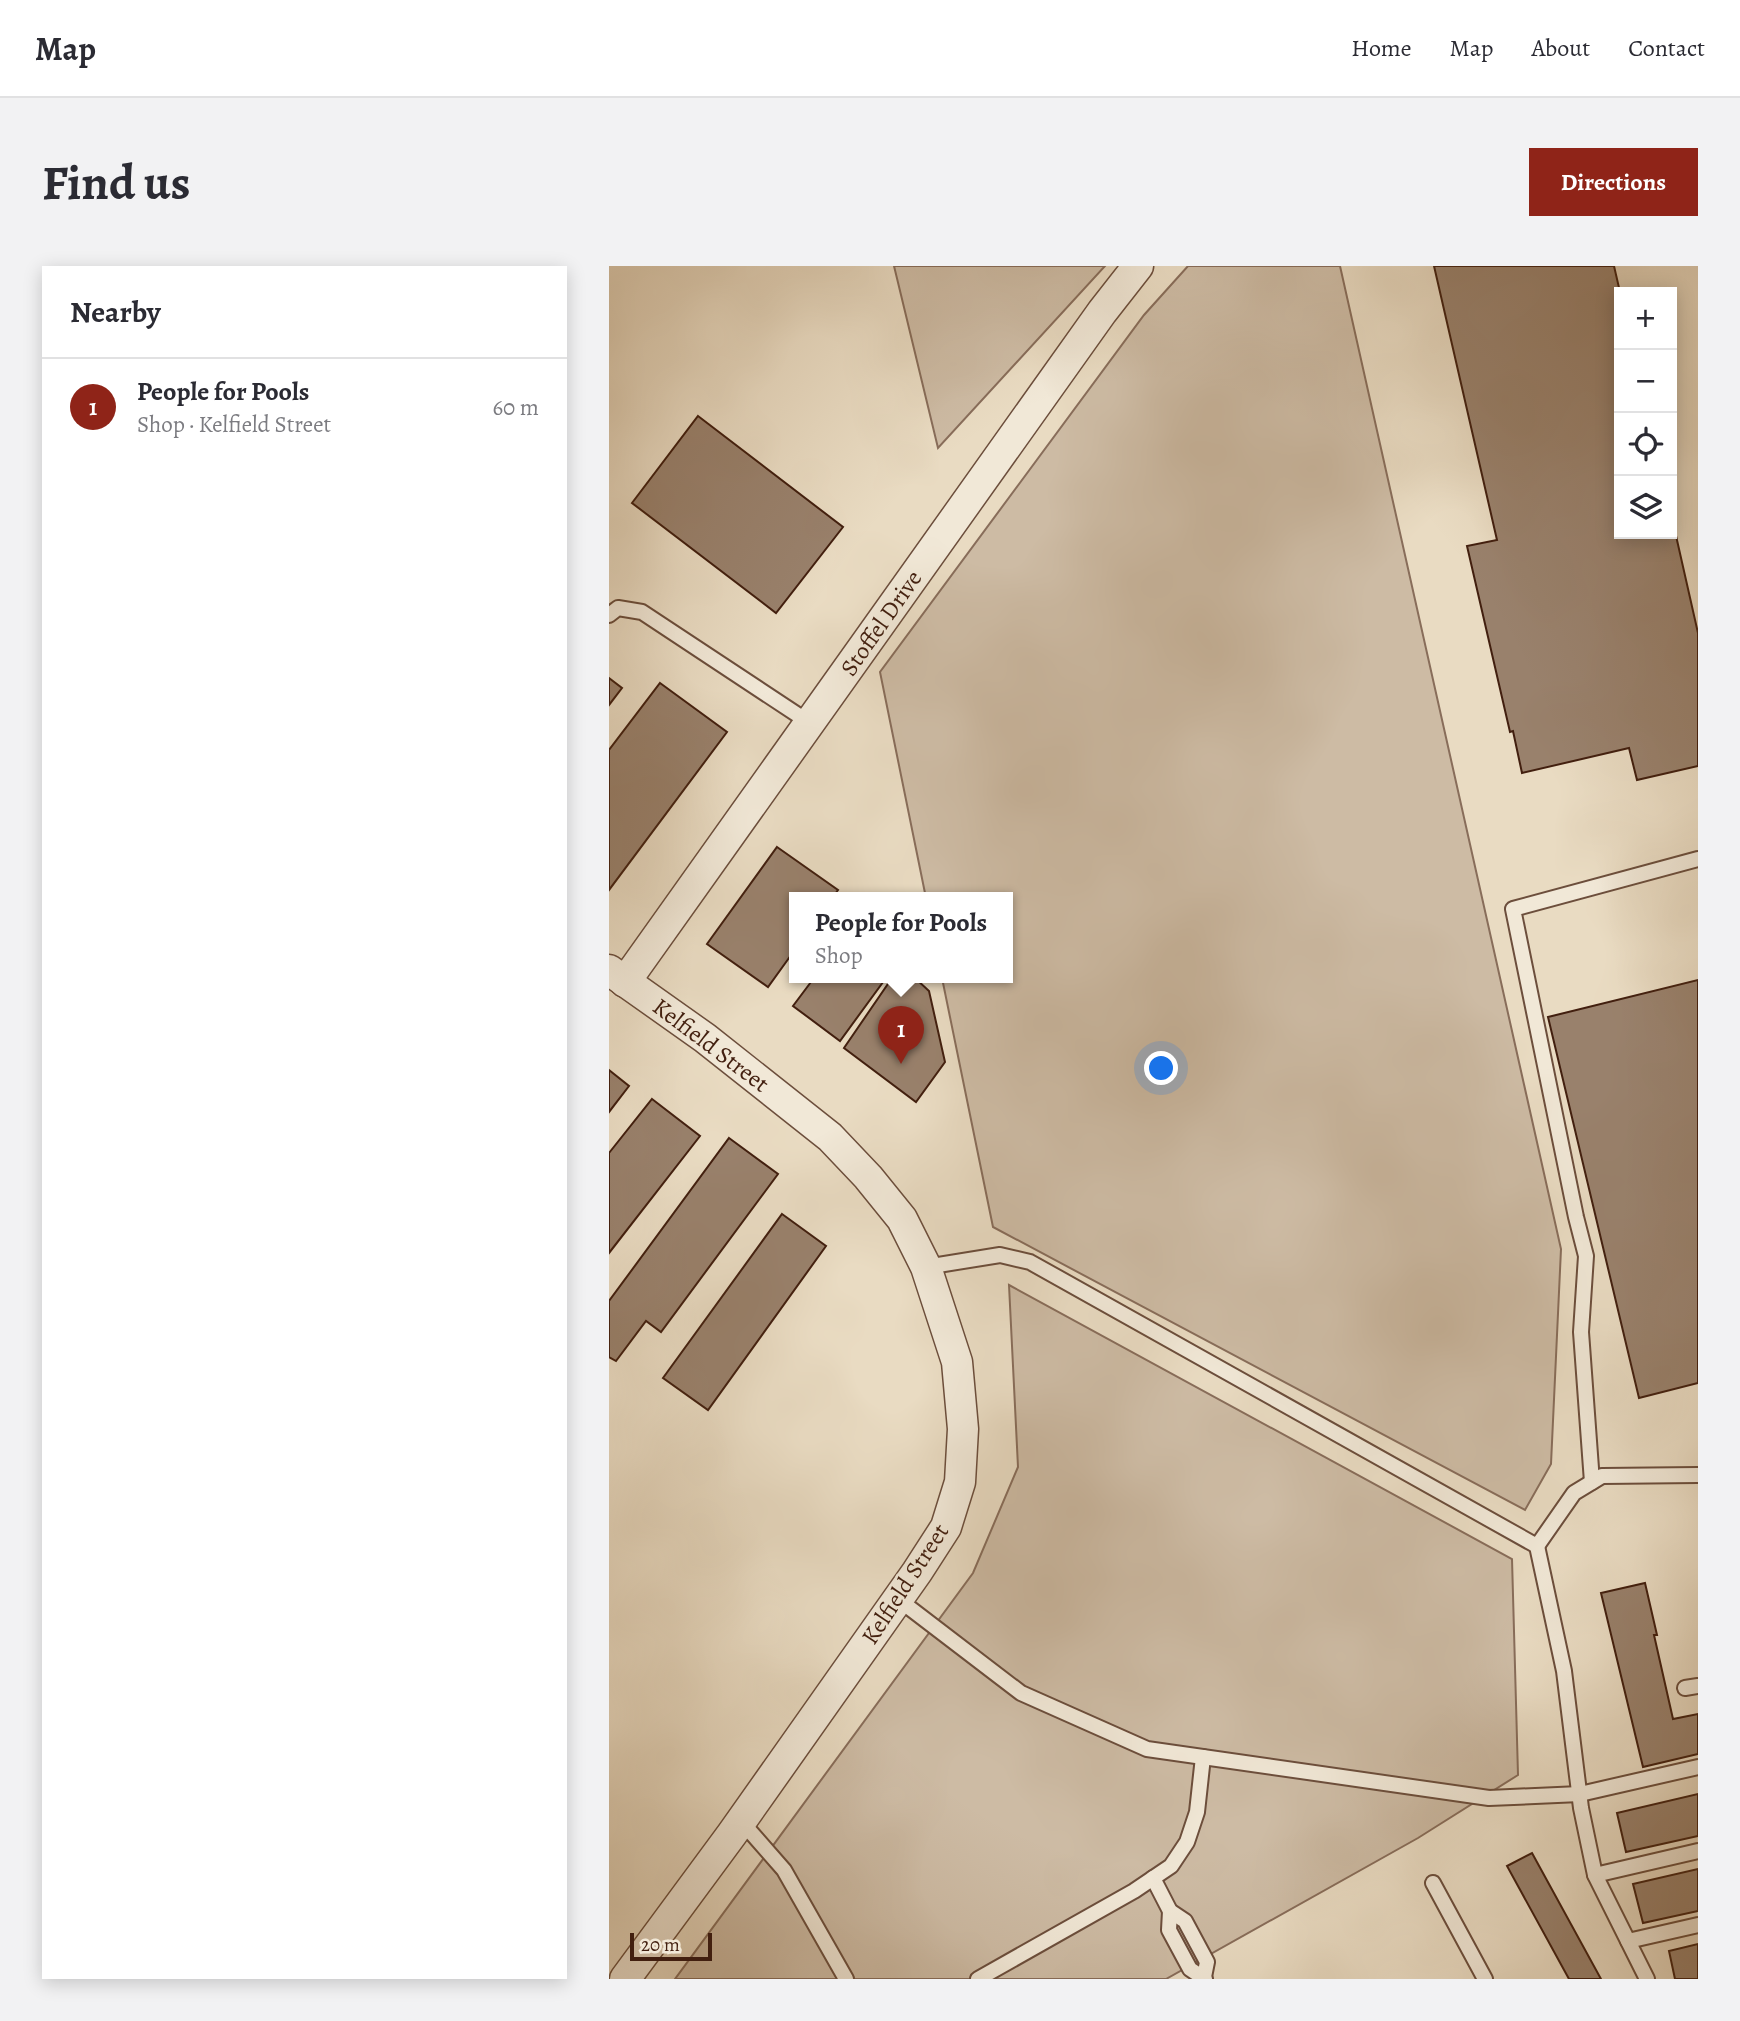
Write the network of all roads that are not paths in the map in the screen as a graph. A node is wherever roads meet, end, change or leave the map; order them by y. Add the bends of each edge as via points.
1 (1138, 266) edge
2 (609, 615) edge
3 (810, 723) junction
4 (1698, 859) edge
5 (617, 976) edge
6 (926, 1267) junction
7 (1698, 1475) edge
8 (1592, 1482) junction
9 (1537, 1546) junction
10 (898, 1599) junction
11 (1203, 1757) junction
12 (1698, 1767) edge
13 (1580, 1794) junction
14 (741, 1821) junction
15 (1698, 1852) edge
16 (1595, 1875) junction
17 (1153, 1878) junction
18 (1433, 1883) dead end
19 (1698, 1925) edge
20 (1627, 1941) junction
21 (1205, 1978) edge
22 (625, 1979) edge
23 (846, 1979) edge
24 (978, 1979) edge
25 (1485, 1979) edge
26 (1647, 1979) edge

1 - 3 street, Stoffel Drive
2 - 3 lane via 618,608 642,612
3 - 5 street, Stoffel Drive
4 - 8 lane via 1513,909 1586,1256 1581,1332
5 - 6 street, Kelfield Street via 705,1038 830,1137 902,1219
6 - 9 lane via 1000,1255 1030,1262
6 - 10 street, Kelfield Street via 957,1362 963,1429 960,1482 946,1527
7 - 8 lane via 1602,1476
8 - 9 lane via 1574,1493
9 - 13 lane via 1564,1671
10 - 11 lane via 1021,1693 1147,1749
10 - 14 street, Kelfield Street
11 - 13 lane via 1489,1798
11 - 17 lane via 1197,1812 1187,1842 1171,1866
12 - 13 lane
13 - 16 lane
14 - 22 street, Kelfield Street
14 - 23 lane via 784,1870
15 - 16 lane
16 - 20 lane
17 - 21 lane via 1170,1911 1168,1930 1191,1969
17 - 24 lane
18 - 25 lane
19 - 20 lane
20 - 26 lane

